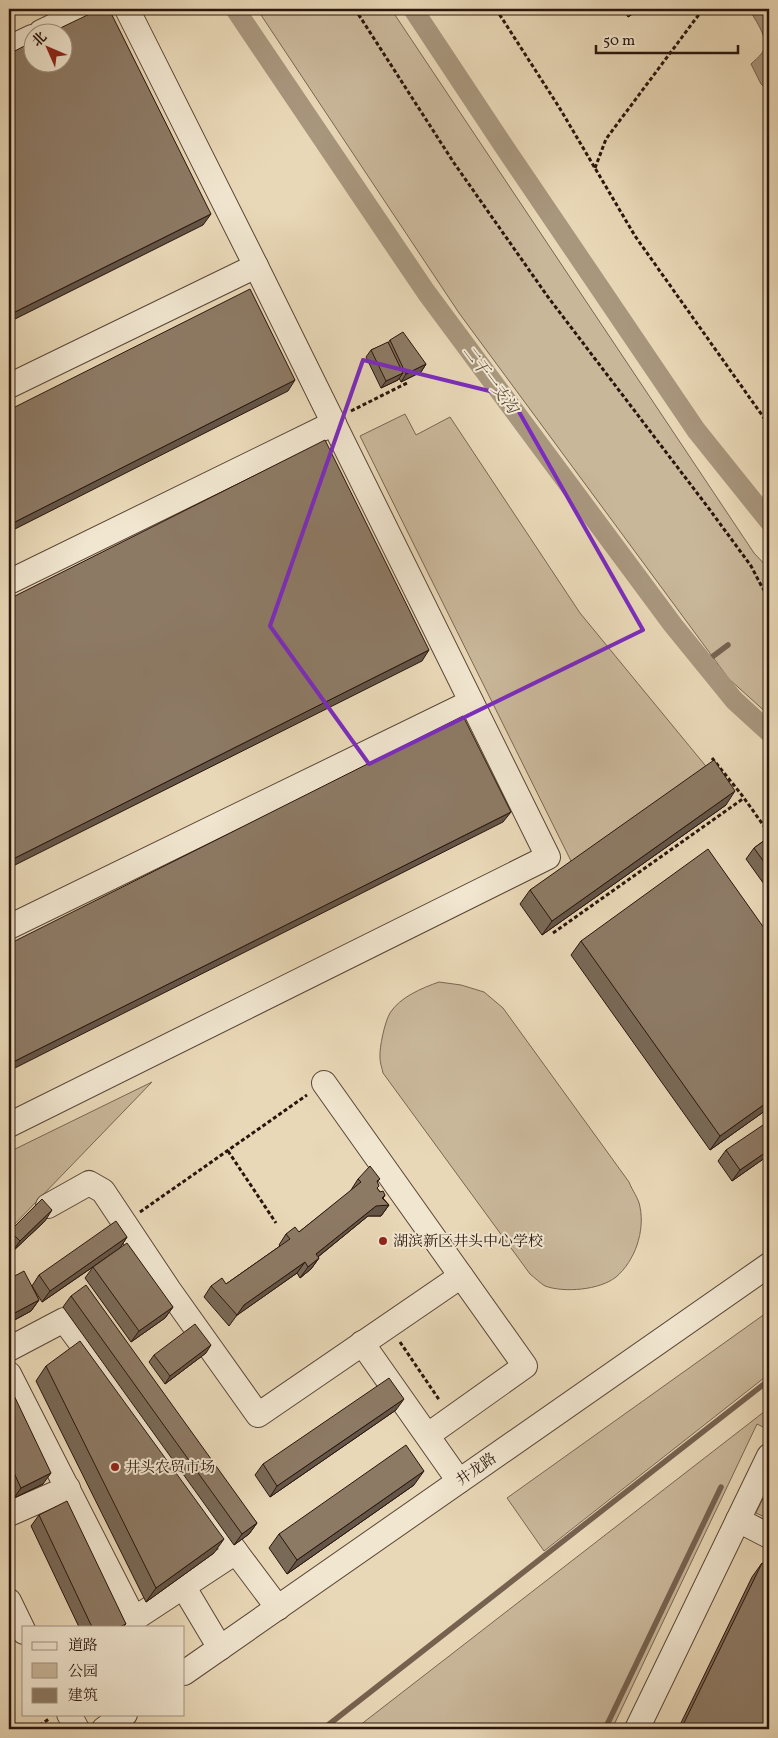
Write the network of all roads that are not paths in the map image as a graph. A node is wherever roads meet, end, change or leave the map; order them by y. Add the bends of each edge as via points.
1 (89, 9) edge
2 (127, 9) edge
3 (62, 22) edge
4 (22, 41) edge
5 (9, 48) edge
6 (256, 266) junction
7 (9, 386) edge
8 (333, 422) junction
9 (9, 582) edge
10 (471, 702) junction
11 (9, 927) edge
12 (324, 1083) road end
13 (9, 1125) edge
14 (48, 1206) edge
15 (769, 1265) edge
16 (461, 1276) junction
17 (362, 1343) junction
18 (9, 1349) edge
19 (9, 1374) edge
20 (428, 1435) junction
21 (769, 1456) edge
22 (459, 1480) junction
23 (68, 1488) junction
24 (9, 1514) edge
25 (738, 1520) junction
26 (769, 1536) edge
27 (236, 1552) junction
28 (183, 1586) junction
29 (9, 1602) edge
30 (278, 1608) junction
31 (22, 1628) edge
32 (220, 1648) junction
33 (185, 1672) edge
34 (70, 1716) edge
35 (122, 1716) edge
36 (77, 1729) edge
37 (104, 1729) edge
38 (637, 1729) edge

1 - 3 street
2 - 6 street
4 - 5 street
6 - 7 street
6 - 8 street
8 - 9 street
8 - 10 street
10 - 11 street
10 - 13 street via 548,857
12 - 16 street
14 - 17 street via 89,1182 103,1191 258,1415
15 - 22 street, 井龙路
16 - 17 street
16 - 20 street via 525,1366
17 - 20 street
18 - 27 street via 64,1320
19 - 23 street
20 - 22 street
21 - 25 street
22 - 30 street, 井龙路
23 - 24 street
23 - 28 street via 134,1619
25 - 26 street
25 - 38 street
27 - 28 street
27 - 30 street
28 - 32 street
29 - 31 street
30 - 32 street, 井龙路
32 - 33 street, 井龙路
34 - 36 street
35 - 37 street

